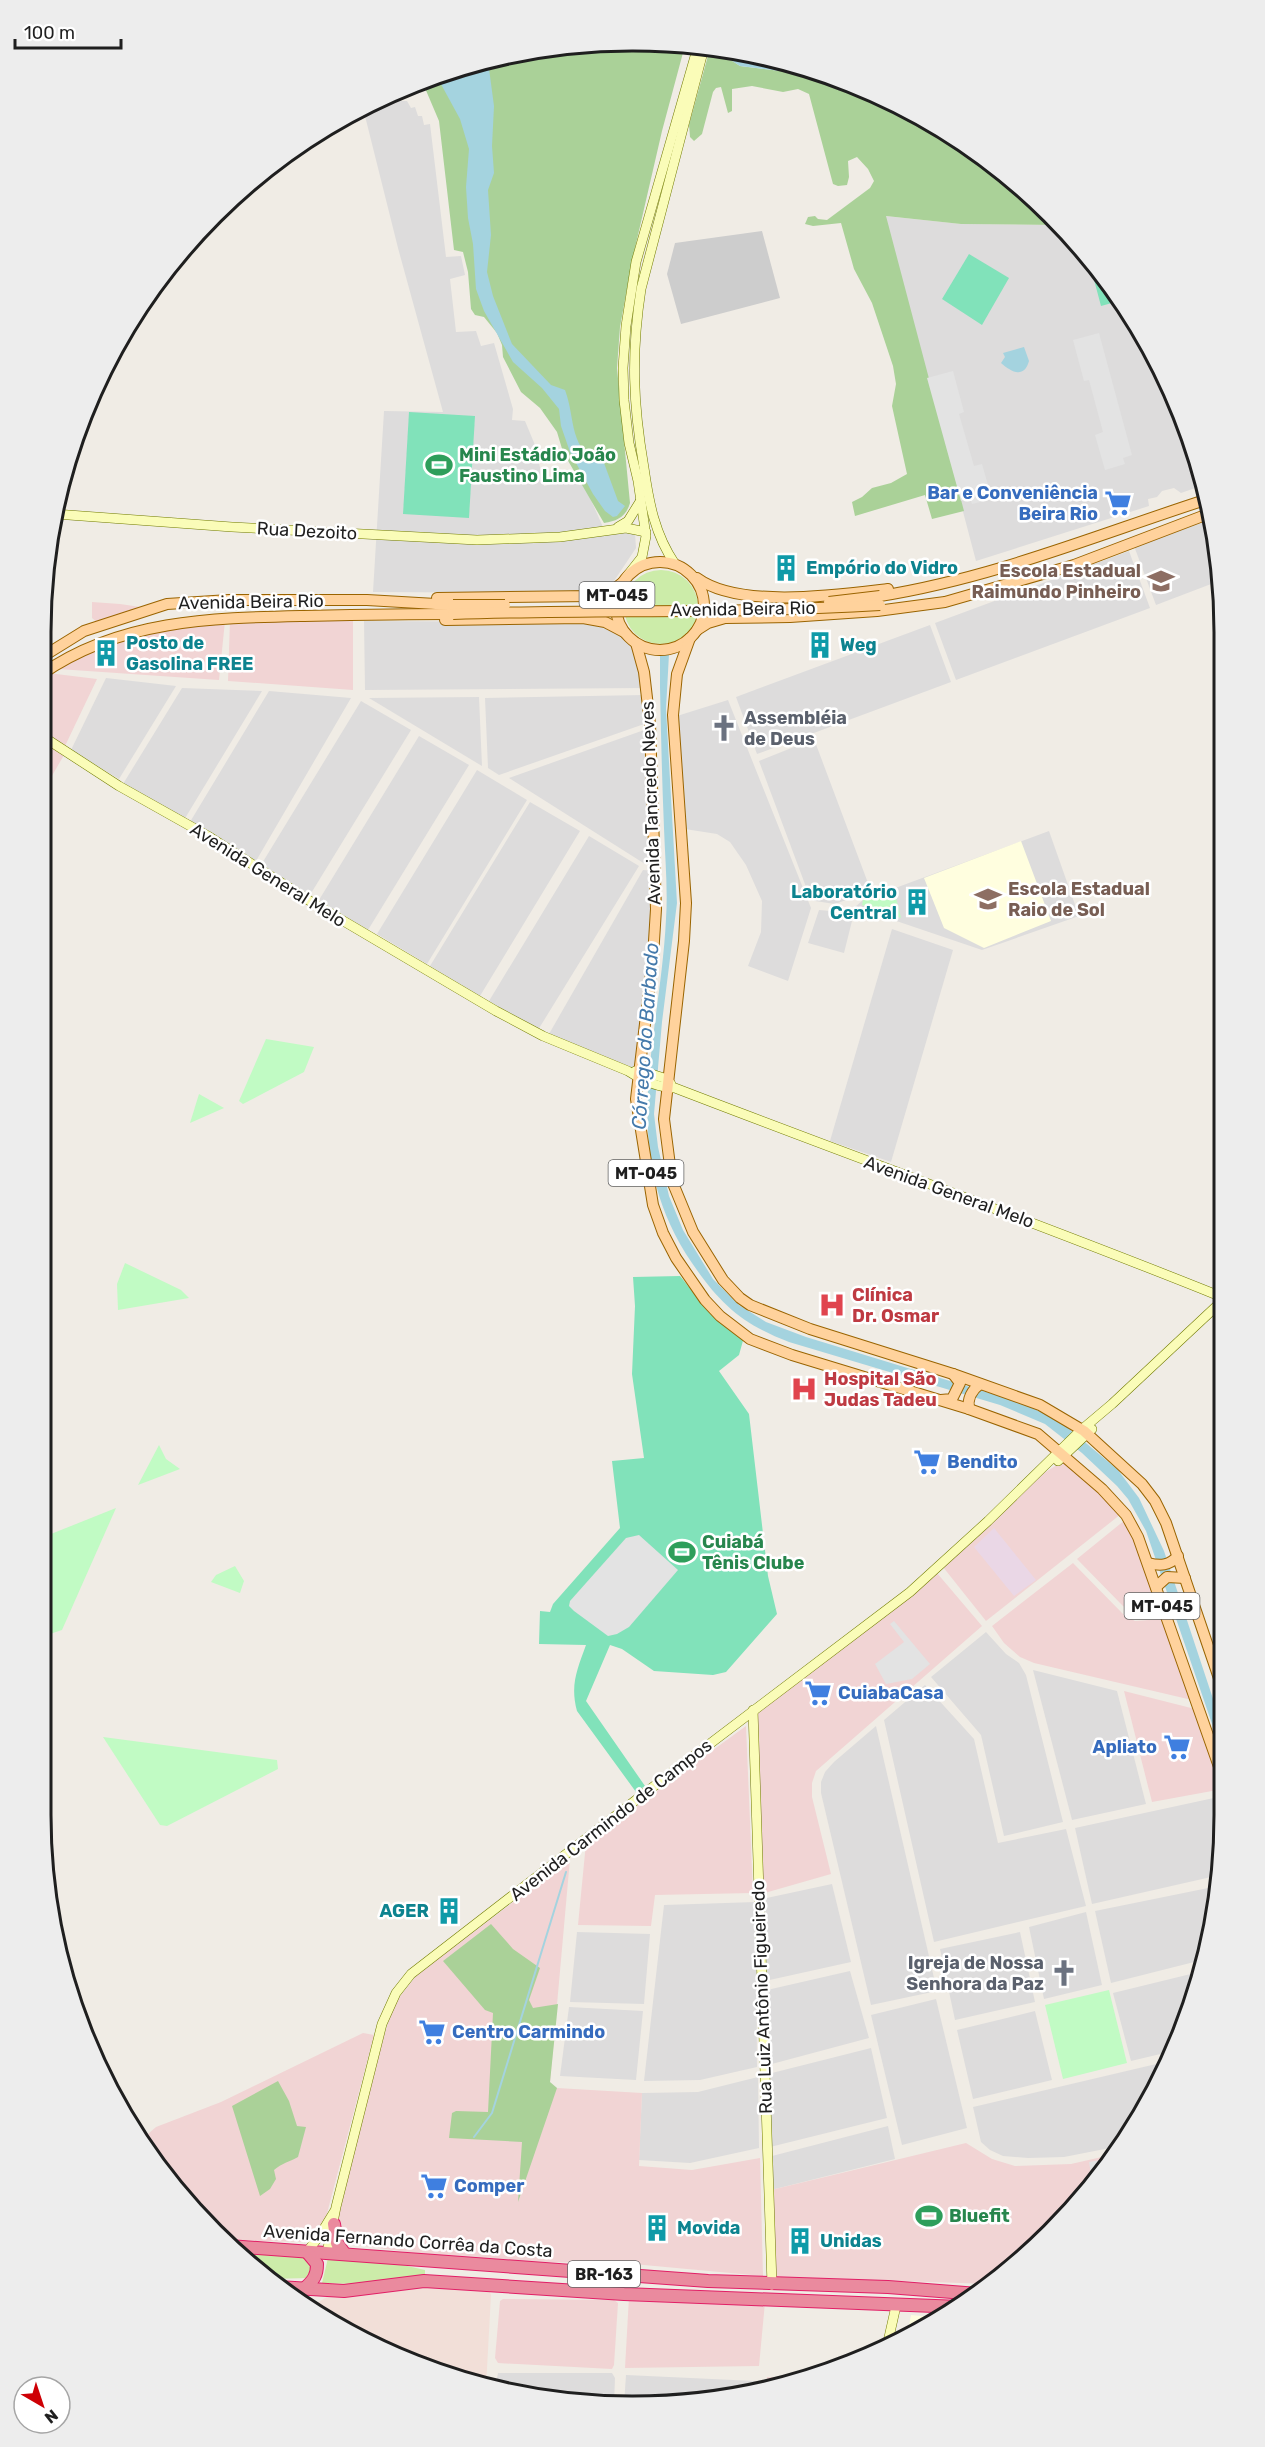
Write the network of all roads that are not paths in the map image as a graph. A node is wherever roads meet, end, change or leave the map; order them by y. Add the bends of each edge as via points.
1 (696, 55) edge
2 (701, 55) edge
3 (674, 146) junction
4 (641, 500) junction
5 (1199, 502) edge
6 (63, 515) edge
7 (1202, 516) edge
8 (616, 528) junction
9 (646, 532) junction
10 (675, 564) junction
11 (691, 574) junction
12 (625, 579) junction
13 (945, 582) junction
14 (985, 591) junction
15 (880, 601) junction
16 (400, 602) junction
17 (167, 604) junction
18 (453, 609) junction
19 (391, 615) junction
20 (155, 627) junction
21 (625, 633) junction
22 (694, 634) junction
23 (636, 643) junction
24 (51, 651) edge
25 (51, 669) edge
26 (51, 742) edge
27 (639, 1074) junction
28 (666, 1084) junction
29 (1214, 1296) edge
30 (1214, 1307) edge
31 (957, 1378) junction
32 (978, 1385) junction
33 (938, 1400) junction
34 (968, 1406) junction
35 (1084, 1432) junction
36 (1065, 1451) junction
37 (1175, 1559) junction
38 (1148, 1563) junction
39 (1176, 1577) junction
40 (1156, 1587) junction
41 (1214, 1668) edge
42 (753, 1710) junction
43 (1214, 1752) edge
44 (336, 2207) junction
45 (334, 2224) junction
46 (244, 2247) edge
47 (307, 2252) junction
48 (327, 2253) junction
49 (344, 2253) junction
50 (317, 2273) junction
51 (772, 2284) junction
52 (295, 2288) edge
53 (305, 2288) junction
54 (941, 2291) junction
55 (963, 2293) edge
56 (896, 2306) junction
57 (942, 2307) edge
58 (889, 2336) edge

1 - 3 main road, MT-045
2 - 3 main road, MT-045
3 - 4 main road, MT-045 via 636,262 626,326 624,400
3 - 10 main road, MT-045 via 641,289 633,368 637,428 651,508 659,536
4 - 8 main road via 628,521
4 - 9 main road, MT-045
5 - 13 main road, Avenida Beira Rio via 1069,548
6 - 8 main road, Rua Dezoito via 232,528 466,539 560,537
7 - 14 main road, Avenida Beira Rio via 1074,565
8 - 9 main road, Rua Dezoito
9 - 12 main road, MT-045 via 642,557
10 - 11 main road, MT-045
10 - 12 main road, MT-045 via 650,563
11 - 13 main road, Avenida Beira Rio via 722,590 770,597
11 - 22 main road, MT-045 via 704,601 703,616
12 - 16 main road, Avenida Beira Rio via 610,592 591,596
12 - 21 main road, MT-045 via 616,599 617,617
13 - 15 main road, Avenida Beira Rio
14 - 15 main road, Avenida Beira Rio
14 - 22 main road, Avenida Beira Rio via 901,608 790,618 725,618 708,623
15 - 18 main road, Avenida Beira Rio, bridge via 795,611
16 - 17 main road, Avenida Beira Rio via 240,600
16 - 18 main road, Avenida Beira Rio
17 - 20 main road via 165,617
17 - 24 main road, Avenida Beira Rio via 84,631
18 - 19 main road, Avenida Beira Rio
19 - 20 main road, Avenida Beira Rio via 228,617
19 - 21 main road, Avenida Beira Rio via 443,620 583,618 605,621
20 - 25 main road, Avenida Beira Rio via 95,645
21 - 23 main road, MT-045
22 - 23 main road, MT-045 via 678,646 664,650
22 - 28 main road, Avenida Tancredo Neves / MT-045 via 677,674 673,715 686,903
23 - 27 main road, Avenida Tancredo Neves / MT-045 via 649,714 656,909
26 - 27 main road, Avenida General Melo via 496,1011 543,1036
27 - 28 main road, Avenida General Melo
27 - 33 main road, Avenida Tancredo Neves / MT-045 via 638,1119 652,1205 676,1258 705,1300 750,1339
28 - 29 main road, Avenida General Melo via 1092,1245
28 - 31 main road, Avenida Tancredo Neves / MT-045 via 664,1119 672,1181 708,1259 735,1294 763,1312
30 - 35 main road, Avenida Carmindo de Campos
31 - 32 main road, Avenida Tancredo Neves / MT-045
31 - 33 main road via 952,1399
32 - 34 main road
32 - 35 main road, Avenida Tancredo Neves / MT-045 via 1040,1405
33 - 34 main road, Avenida Tancredo Neves / MT-045
34 - 36 main road, Avenida Tancredo Neves / MT-045 via 1038,1434
35 - 36 main road, Avenida Carmindo de Campos
35 - 37 main road, Avenida Tancredo Neves / MT-045 via 1142,1484 1155,1501 1166,1523
36 - 38 main road, Avenida Tancredo Neves / MT-045 via 1126,1515
36 - 42 main road, Avenida Carmindo de Campos via 910,1592
37 - 38 main road via 1160,1566
37 - 39 main road, Avenida Tancredo Neves / MT-045
38 - 40 main road, Avenida Tancredo Neves / MT-045
39 - 40 main road
39 - 41 main road, Avenida Tancredo Neves / MT-045
40 - 43 main road, Avenida Tancredo Neves / MT-045
42 - 44 main road, Avenida Carmindo de Campos via 407,1978 382,2024
42 - 51 main road, Rua Luiz Antônio Figueiredo
44 - 45 main road, Avenida Carmindo de Campos
44 - 47 main road
45 - 48 main road, Avenida Carmindo de Campos
45 - 49 highway via 337,2243
46 - 47 highway, Avenida Fernando Corrêa da Costa / BR-163
47 - 48 highway, Avenida Fernando Corrêa da Costa / BR-163
47 - 50 highway via 317,2264
48 - 49 highway, Avenida Fernando Corrêa da Costa / BR-163
48 - 50 highway
49 - 51 highway, Avenida Fernando Corrêa da Costa / BR-163
50 - 53 highway
51 - 54 highway, Avenida Fernando Corrêa da Costa / BR-163
52 - 53 highway, Avenida Fernando Corrêa da Costa / BR-163
53 - 56 highway, Avenida Fernando Corrêa da Costa / BR-163 via 344,2291 424,2281
54 - 55 highway, Avenida Fernando Corrêa da Costa / BR-163
54 - 56 highway via 932,2296 902,2296
56 - 57 highway, Avenida Fernando Corrêa da Costa / BR-163
56 - 58 main road

